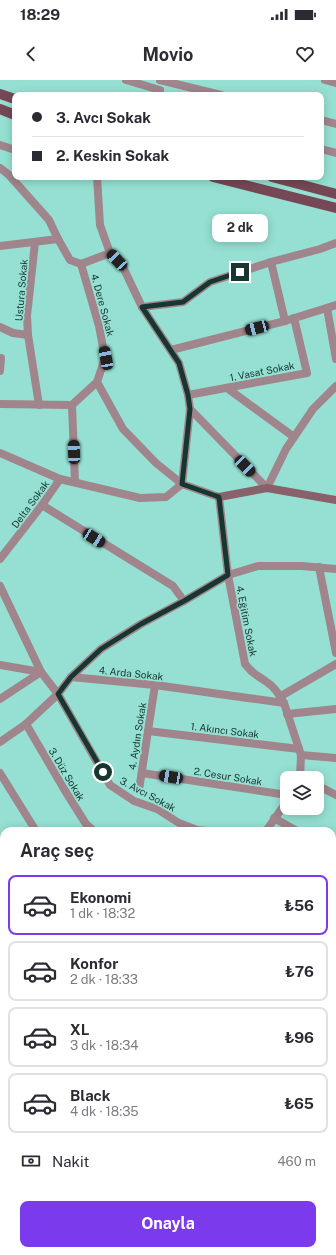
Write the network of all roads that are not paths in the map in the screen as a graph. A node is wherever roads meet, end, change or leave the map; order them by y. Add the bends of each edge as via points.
1 (126, 80) edge
2 (160, 80) edge
3 (325, 80) edge
4 (336, 83) edge
5 (156, 92) edge
6 (159, 92) edge
7 (208, 92) edge
8 (0, 94) edge
9 (12, 98) edge
10 (0, 109) edge
11 (12, 114) edge
12 (324, 121) edge
13 (336, 124) edge
14 (0, 145) edge
15 (12, 149) edge
16 (324, 150) edge
17 (336, 152) edge
18 (0, 168) edge
19 (12, 178) edge
20 (13, 180) edge
21 (97, 180) edge
22 (225, 180) edge
23 (283, 180) edge
24 (336, 194) edge
25 (336, 208) edge
26 (58, 239) junction
27 (35, 242) junction
28 (336, 243) edge
29 (0, 246) edge
30 (110, 253) junction
31 (271, 262) junction
32 (81, 264) junction
33 (336, 305) edge
34 (142, 307) junction
35 (327, 308) junction
36 (294, 318) junction
37 (285, 320) junction
38 (0, 327) edge
39 (28, 335) junction
40 (172, 350) junction
41 (0, 358) edge
42 (336, 359) edge
43 (0, 371) edge
44 (97, 382) junction
45 (336, 386) edge
46 (227, 388) junction
47 (188, 395) junction
48 (0, 404) edge
49 (39, 404) junction
50 (72, 405) junction
51 (190, 409) junction
52 (294, 437) junction
53 (0, 453) edge
54 (60, 479) junction
55 (75, 482) junction
56 (182, 484) junction
57 (267, 488) junction
58 (219, 497) junction
59 (336, 500) edge
60 (42, 505) junction
61 (2, 555) edge
62 (319, 568) junction
63 (336, 569) edge
64 (228, 575) junction
65 (0, 586) edge
66 (184, 601) junction
67 (336, 653) edge
68 (336, 664) edge
69 (0, 665) edge
70 (41, 672) junction
71 (71, 677) junction
72 (155, 686) junction
73 (58, 694) junction
74 (0, 699) edge
75 (282, 700) junction
76 (336, 709) edge
77 (287, 714) junction
78 (26, 724) junction
79 (148, 731) junction
80 (0, 742) edge
81 (300, 752) junction
82 (336, 758) edge
83 (301, 771) edge
84 (142, 772) junction
85 (0, 773) edge
86 (324, 789) edge
87 (139, 790) dead end
88 (280, 794) edge
89 (336, 795) edge
90 (280, 810) edge
91 (274, 818) junction
92 (34, 827) edge
93 (89, 827) edge
94 (190, 827) edge
95 (268, 827) edge
96 (290, 827) edge

1 - 5 street
2 - 6 street
2 - 7 street
3 - 4 street
8 - 9 main road
10 - 11 main road
12 - 13 street
14 - 15 street
16 - 17 street
18 - 19 street
20 - 26 street via 49,220
21 - 30 street via 100,225
22 - 25 main road
23 - 24 main road
26 - 27 street
26 - 32 street via 70,260
27 - 29 street
27 - 39 street, Ustura Sokak via 27,316
28 - 31 street
30 - 32 street
30 - 34 street via 123,267
31 - 34 street via 210,282 183,302
31 - 37 street
32 - 44 street, 4. Dere Sokak via 106,358
33 - 35 street
34 - 40 street
35 - 36 street
35 - 42 street
36 - 37 street
36 - 46 street, 1. Vasat Sokak via 307,373
37 - 40 street
38 - 39 street, Ustura Sokak via 13,333
39 - 49 street
40 - 47 street via 179,363
41 - 43 street
44 - 50 street, 4. Dere Sokak
44 - 56 street via 123,429 156,463
45 - 52 street via 313,409
46 - 47 street, 1. Vasat Sokak
46 - 52 street
47 - 51 street
48 - 49 street
49 - 50 street
50 - 55 street
51 - 56 street
51 - 57 street
52 - 57 street
53 - 54 street
54 - 55 street
54 - 60 street, Delta Sokak
55 - 56 street via 140,498 166,497
56 - 58 street
57 - 58 street
57 - 59 street
58 - 64 street, 4. Eğitim Sokak
60 - 61 street, Delta Sokak
60 - 66 street via 173,586
62 - 63 street
62 - 64 street via 258,566
62 - 67 street
64 - 66 street
64 - 75 street, 4. Eğitim Sokak via 245,664 252,673 269,683
65 - 70 street
66 - 71 street via 101,649
68 - 75 street
69 - 70 street
70 - 73 street, 3. Avcı Sokak
70 - 74 street
71 - 72 street, 4. Arda Sokak
71 - 73 street
72 - 75 street, 4. Arda Sokak
72 - 79 street, 4. Aydın Sokak
73 - 78 street
73 - 94 street, 3. Avcı Sokak via 110,785 134,800
75 - 77 street, 4. Eğitim Sokak
76 - 77 street
77 - 81 street, 4. Eğitim Sokak
78 - 80 street
78 - 93 street, 3. Düz Sokak
79 - 81 street, 1. Akıncı Sokak
79 - 84 street, 4. Aydın Sokak
81 - 82 street, 1. Akıncı Sokak
81 - 83 street, 4. Eğitim Sokak
84 - 87 street, 4. Aydın Sokak
84 - 88 street, 2. Cesur Sokak
85 - 92 street
86 - 89 street
90 - 91 street
91 - 95 street
91 - 96 street

